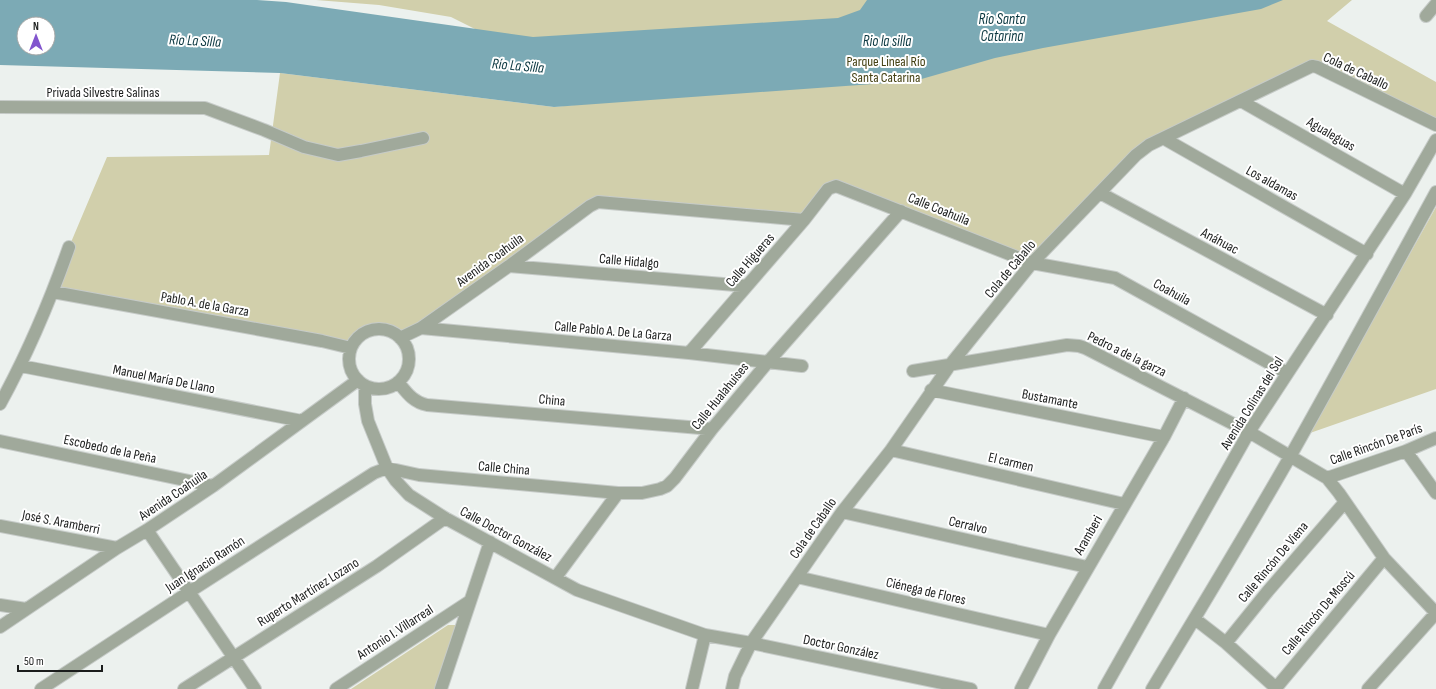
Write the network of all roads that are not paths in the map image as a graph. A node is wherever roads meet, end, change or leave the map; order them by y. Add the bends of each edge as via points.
1 (1436, 4) edge
2 (1426, 16) dead end
3 (1241, 101) junction
4 (0, 107) edge
5 (1436, 126) edge
6 (424, 138) dead end
7 (1163, 138) junction
8 (1436, 140) edge
9 (833, 186) joint
10 (1436, 192) edge
11 (1100, 193) junction
12 (1405, 194) junction
13 (902, 211) junction
14 (804, 220) junction
15 (69, 247) dead end
16 (1367, 254) junction
17 (1032, 262) junction
18 (509, 266) junction
19 (747, 286) junction
20 (53, 292) junction
21 (1327, 315) junction
22 (421, 328) junction
23 (400, 338) junction
24 (351, 348) junction
25 (689, 354) junction
26 (768, 362) junction
27 (950, 365) junction
28 (21, 366) junction
29 (802, 366) dead end
30 (913, 370) dead end
31 (1287, 374) junction
32 (398, 382) junction
33 (362, 383) junction
34 (931, 390) junction
35 (1184, 398) junction
36 (0, 404) edge
37 (302, 421) junction
38 (712, 429) junction
39 (1249, 432) junction
40 (1164, 437) junction
41 (1436, 438) edge
42 (0, 441) edge
43 (891, 450) junction
44 (1406, 451) junction
45 (1290, 456) junction
46 (387, 468) junction
47 (1327, 478) junction
48 (213, 486) junction
49 (618, 493) junction
50 (1436, 493) edge
51 (1345, 502) junction
52 (1124, 504) junction
53 (842, 512) junction
54 (446, 518) junction
55 (0, 526) edge
56 (147, 530) junction
57 (490, 542) junction
58 (117, 548) junction
59 (1384, 558) junction
60 (1087, 567) junction
61 (556, 577) junction
62 (797, 577) junction
63 (189, 592) junction
64 (470, 600) junction
65 (0, 605) edge
66 (26, 609) junction
67 (1436, 613) edge
68 (1195, 619) junction
69 (0, 627) edge
70 (705, 635) junction
71 (1049, 635) junction
72 (751, 643) junction
73 (1226, 643) junction
74 (234, 657) junction
75 (1154, 685) edge
76 (1277, 688) edge
77 (41, 689) edge
78 (184, 689) edge
79 (255, 689) edge
80 (336, 689) edge
81 (441, 689) edge
82 (692, 689) edge
83 (732, 689) edge
84 (971, 689) edge
85 (1021, 689) edge
86 (1104, 689) edge
87 (1166, 689) edge
88 (1368, 689) edge

1 - 2 street
3 - 5 street, Cola de Caballo via 1314,67
3 - 7 street, Cola de Caballo
3 - 12 street, Agualeguas
4 - 6 street, Privada Silvestre Salinas via 205,108 304,147 338,155
7 - 11 street, Cola de Caballo via 1148,145 1136,155
7 - 16 street, Los aldamas
8 - 12 street, Avenida Colinas del Sol
9 - 13 street, Calle Coahuila
9 - 14 street, Calle Higueras
10 - 45 street
11 - 17 street, Cola de Caballo
11 - 21 street, Anáhuac
12 - 16 street, Avenida Colinas del Sol
13 - 17 street, Calle Coahuila
13 - 26 street, Calle Hualahuises
14 - 18 street, Avenida Coahuila via 601,202 595,203
14 - 19 street, Calle Higueras
15 - 20 street
16 - 21 street, Avenida Colinas del Sol
17 - 27 street, Cola de Caballo
17 - 31 street, Coahuila via 1115,278
18 - 19 street, Calle Hidalgo
18 - 22 street, Avenida Coahuila
19 - 25 street, Calle Higueras
20 - 24 street, Pablo A. de la Garza
20 - 28 street
21 - 31 street, Avenida Colinas del Sol
22 - 23 street, Avenida Coahuila
22 - 25 street, Calle Pablo A. De La Garza
23 - 24 street via 386,330 370,331 361,336
23 - 32 street via 409,358 408,368
24 - 33 street via 350,368
25 - 26 street, Calle Pablo A. De La Garza
26 - 29 street, Calle Pablo A. De La Garza
26 - 38 street, Calle Hualahuises
27 - 30 street, Pedro a de la garza
27 - 34 street, Cola de Caballo
27 - 35 street, Pedro a de la garza via 1067,345 1078,346
28 - 36 street
28 - 37 street, Manuel María De Llano
31 - 39 street, Avenida Colinas del Sol
32 - 33 street via 375,389
32 - 38 street, China via 412,399 427,405
33 - 37 street, Avenida Coahuila
33 - 46 street, Calle Doctor González via 368,420
34 - 40 street, Bustamante
34 - 43 street, Cola de Caballo
35 - 39 street, Pedro a de la garza
35 - 40 street, Aramberi
37 - 48 street, Avenida Coahuila
38 - 49 street, Calle Hualahuises via 667,486 642,493
39 - 45 street, Pedro a de la garza
39 - 86 street, Avenida Colinas del Sol
40 - 52 street, Aramberi
41 - 44 street, Calle Rincón De París
42 - 48 street, Escobedo de la Peña
43 - 52 street, El carmen
43 - 53 street, Cola de Caballo
44 - 47 street, Calle Rincón De París
44 - 50 street
45 - 47 street, Pedro a de la garza
45 - 68 street
46 - 49 street, Calle China via 419,475
46 - 54 street, Calle Doctor González via 409,495
46 - 63 street, Juan Ignacio Ramón via 368,477
47 - 51 street
48 - 56 street, Avenida Coahuila
49 - 61 street
51 - 59 street
51 - 73 street, Calle Rincón De Viena via 1268,590
52 - 60 street, Aramberi
53 - 60 street, Cerralvo
53 - 62 street, Cola de Caballo
54 - 57 street, Calle Doctor González
54 - 74 street, Ruperto Martínez Lozano via 377,566
55 - 58 street, José S. Aramberri
56 - 58 street, Avenida Coahuila
56 - 63 street
57 - 61 street, Calle Doctor González
57 - 64 street
58 - 66 street, Avenida Coahuila
59 - 67 street
59 - 76 street, Calle Rincón De Moscú
60 - 71 street, Aramberi
61 - 70 street, Calle Doctor González via 577,590
62 - 71 street, Ciénega de Flores
62 - 72 street, Cola de Caballo
63 - 74 street
63 - 77 street, Juan Ignacio Ramón
64 - 80 street, Antonio I. Villarreal
64 - 81 street
65 - 66 street
66 - 69 street, Avenida Coahuila
67 - 88 street
68 - 73 street
68 - 75 street
70 - 72 street, Doctor González
70 - 82 street
71 - 85 street, Aramberi
72 - 83 street, Cola de Caballo
72 - 84 street, Doctor González
73 - 76 street
74 - 78 street, Ruperto Martínez Lozano
74 - 79 street
75 - 87 street

